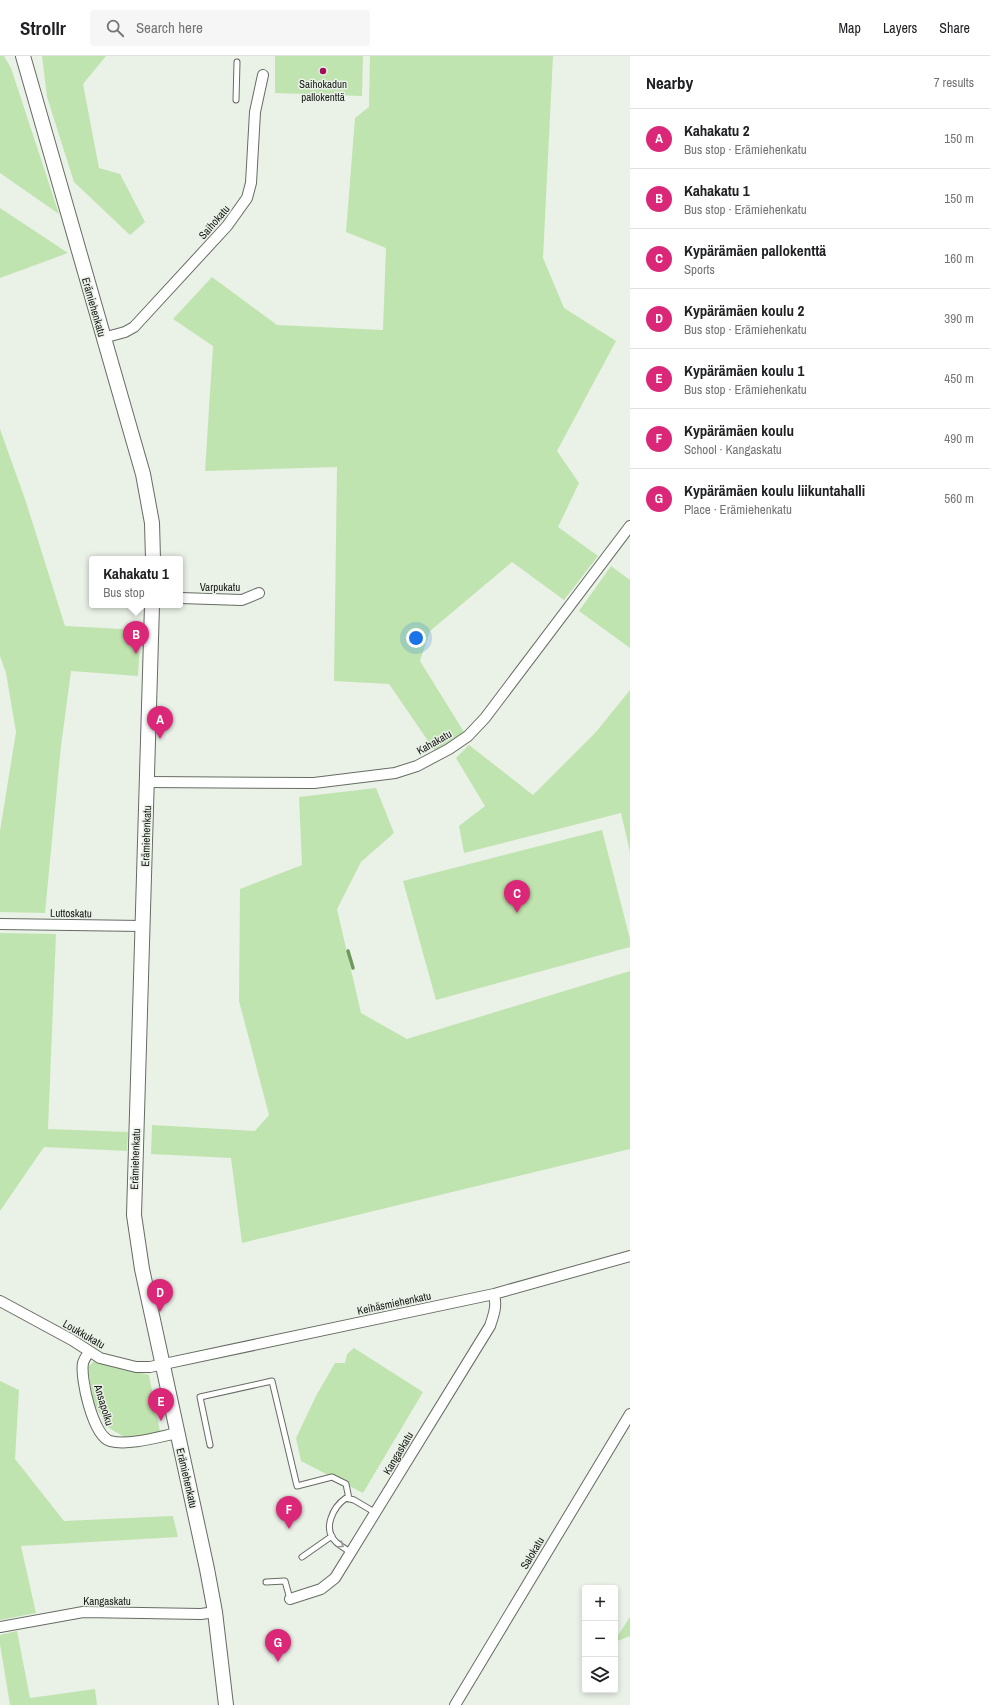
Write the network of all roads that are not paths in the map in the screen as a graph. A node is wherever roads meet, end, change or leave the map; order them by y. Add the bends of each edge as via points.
1 (23, 56) edge
2 (237, 62) dead end
3 (263, 75) dead end
4 (236, 100) dead end
5 (102, 338) junction
6 (630, 526) edge
7 (153, 556) edge
8 (259, 593) dead end
9 (183, 598) edge
10 (152, 608) edge
11 (148, 782) junction
12 (0, 924) edge
13 (142, 926) junction
14 (630, 1256) edge
15 (494, 1294) junction
16 (0, 1301) edge
17 (89, 1352) junction
18 (162, 1366) junction
19 (630, 1414) edge
20 (177, 1433) junction
21 (210, 1445) dead end
22 (349, 1499) junction
23 (376, 1514) junction
24 (332, 1536) junction
25 (352, 1553) junction
26 (302, 1557) dead end
27 (266, 1582) dead end
28 (290, 1599) joint
29 (215, 1612) junction
30 (0, 1627) edge
31 (226, 1705) edge
32 (455, 1705) edge

1 - 5 street, Erämiehenkatu
2 - 4 lane
3 - 5 street, Saihokatu via 255,112 251,183 247,198 227,226 134,327
5 - 7 street, Erämiehenkatu via 142,474 152,523
6 - 11 street, Kahakatu via 485,718 468,736 437,756 395,773 314,783
8 - 9 street, Varpukatu via 242,600
10 - 11 street, Erämiehenkatu
11 - 13 street, Erämiehenkatu
12 - 13 street, Luttoskatu
13 - 18 street, Erämiehenkatu via 134,1215
14 - 15 street, Keihäsmiehenkatu
15 - 18 street, Keihäsmiehenkatu
15 - 23 street, Kangaskatu via 495,1312 490,1326
16 - 17 street, Loukkukatu
17 - 18 street, Loukkukatu via 100,1358 136,1367
17 - 20 street, Ansapolku via 83,1363 84,1376 89,1405 100,1434 109,1441 125,1442
18 - 20 street, Erämiehenkatu
19 - 32 street, Salokatu
20 - 29 street, Erämiehenkatu
21 - 22 lane via 200,1397 272,1381 297,1486 332,1477 346,1484
22 - 23 lane
22 - 24 lane via 346,1498 339,1503 331,1516 329,1532
23 - 25 street, Kangaskatu
24 -> 25 lane
24 - 26 lane
25 - 28 street, Kangaskatu via 336,1578 329,1584 315,1592
27 - 28 lane via 285,1581
29 - 30 street, Kangaskatu via 83,1612
29 - 31 street, Erämiehenkatu

